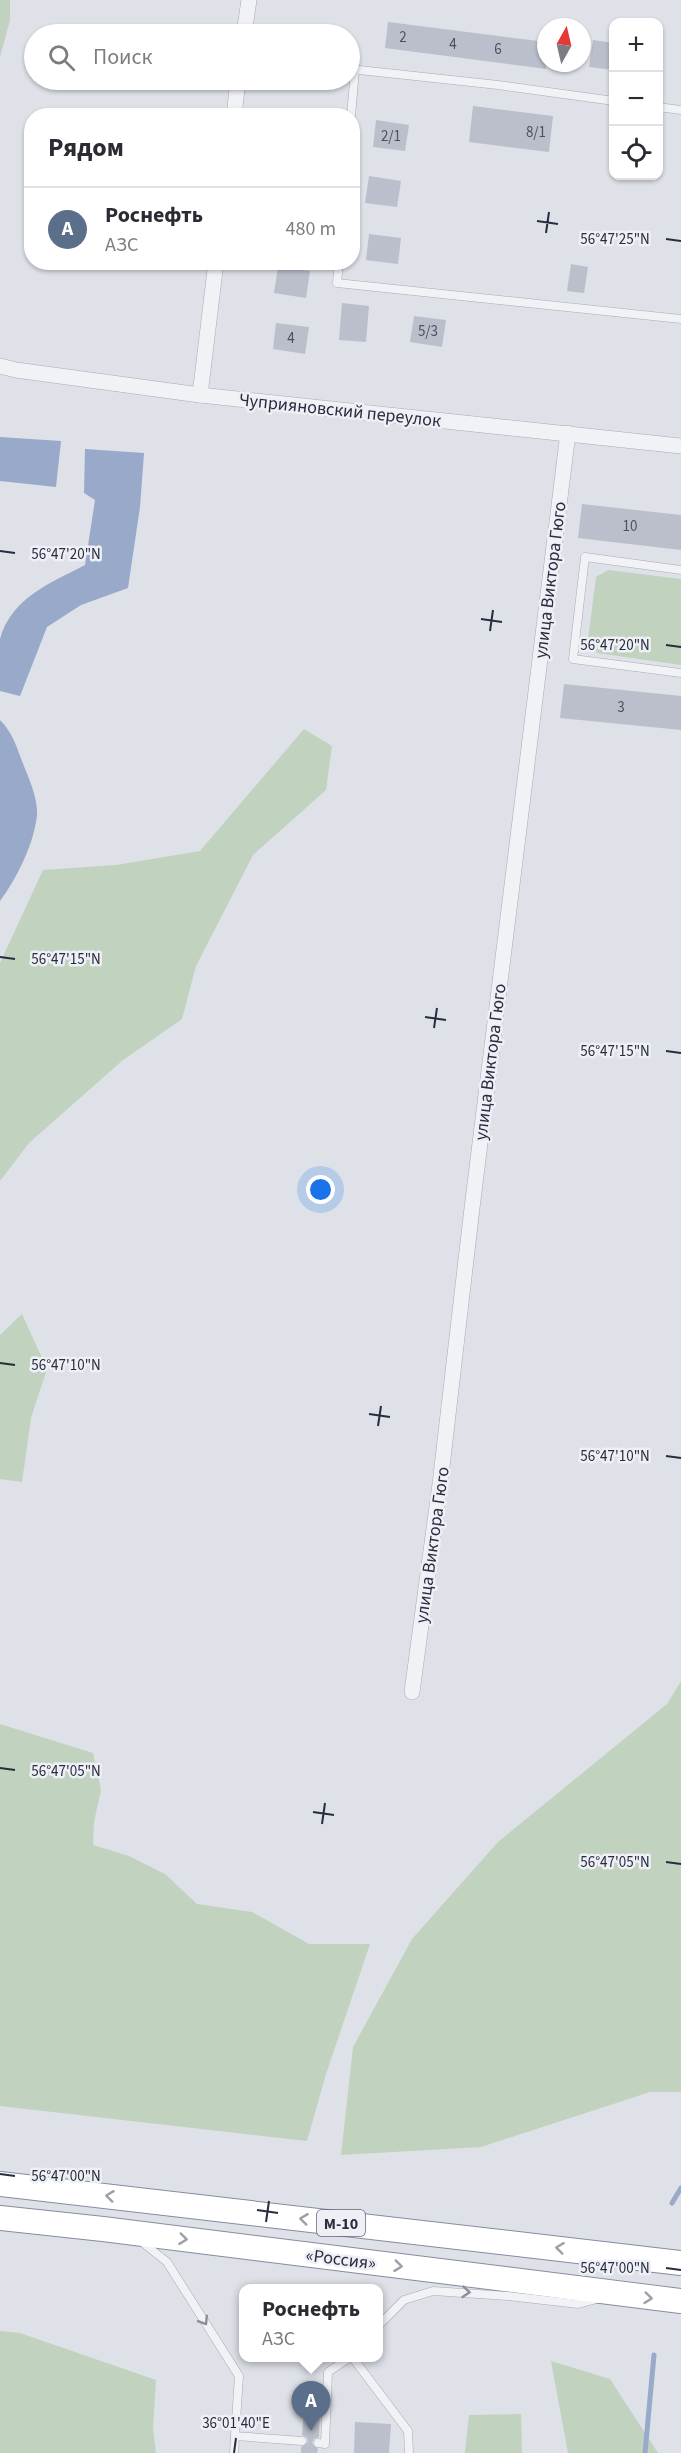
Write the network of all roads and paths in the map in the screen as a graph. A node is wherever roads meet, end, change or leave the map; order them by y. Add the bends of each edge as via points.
1 (249, 0) edge
2 (245, 24) edge
3 (360, 70) edge
4 (237, 90) edge
5 (352, 90) edge
6 (609, 100) edge
7 (235, 108) edge
8 (351, 108) edge
9 (663, 108) edge
10 (681, 110) edge
11 (215, 270) edge
12 (338, 270) edge
13 (681, 319) edge
14 (0, 366) edge
15 (200, 396) junction
16 (568, 433) junction
17 (681, 446) edge
18 (681, 570) edge
19 (681, 673) edge
20 (412, 1692) dead end
21 (0, 2184) edge
22 (0, 2218) edge
23 (103, 2229) junction
24 (681, 2263) edge
25 (615, 2294) junction
26 (681, 2301) edge
27 (383, 2321) edge
28 (343, 2362) edge
29 (356, 2362) edge
30 (235, 2436) junction
31 (302, 2441) dead end
32 (318, 2443) dead end
33 (234, 2453) edge
34 (409, 2453) edge

1 - 2 street
3 - 6 lane
4 - 7 street
5 - 8 lane
9 - 10 lane
11 - 15 street
12 - 13 lane via 337,283
14 - 15 street, Чуприяновский переулок
15 - 16 street, Чуприяновский переулок
16 - 17 street, Чуприяновский переулок
16 - 20 street, улица Виктора Гюго
18 - 19 lane via 585,557 573,658
24 -> 21 highway, «Россия» / М-10
22 - 23 highway, «Россия» / М-10
23 -> 25 highway, «Россия» / М-10
23 -> 30 lane via 147,2244 167,2262 238,2376
25 -> 26 highway, «Россия» / М-10
27 -> 25 lane via 404,2300 433,2290 578,2304
28 - 32 lane via 328,2372 325,2444
29 - 34 lane via 408,2431
30 - 31 lane
30 - 33 lane

